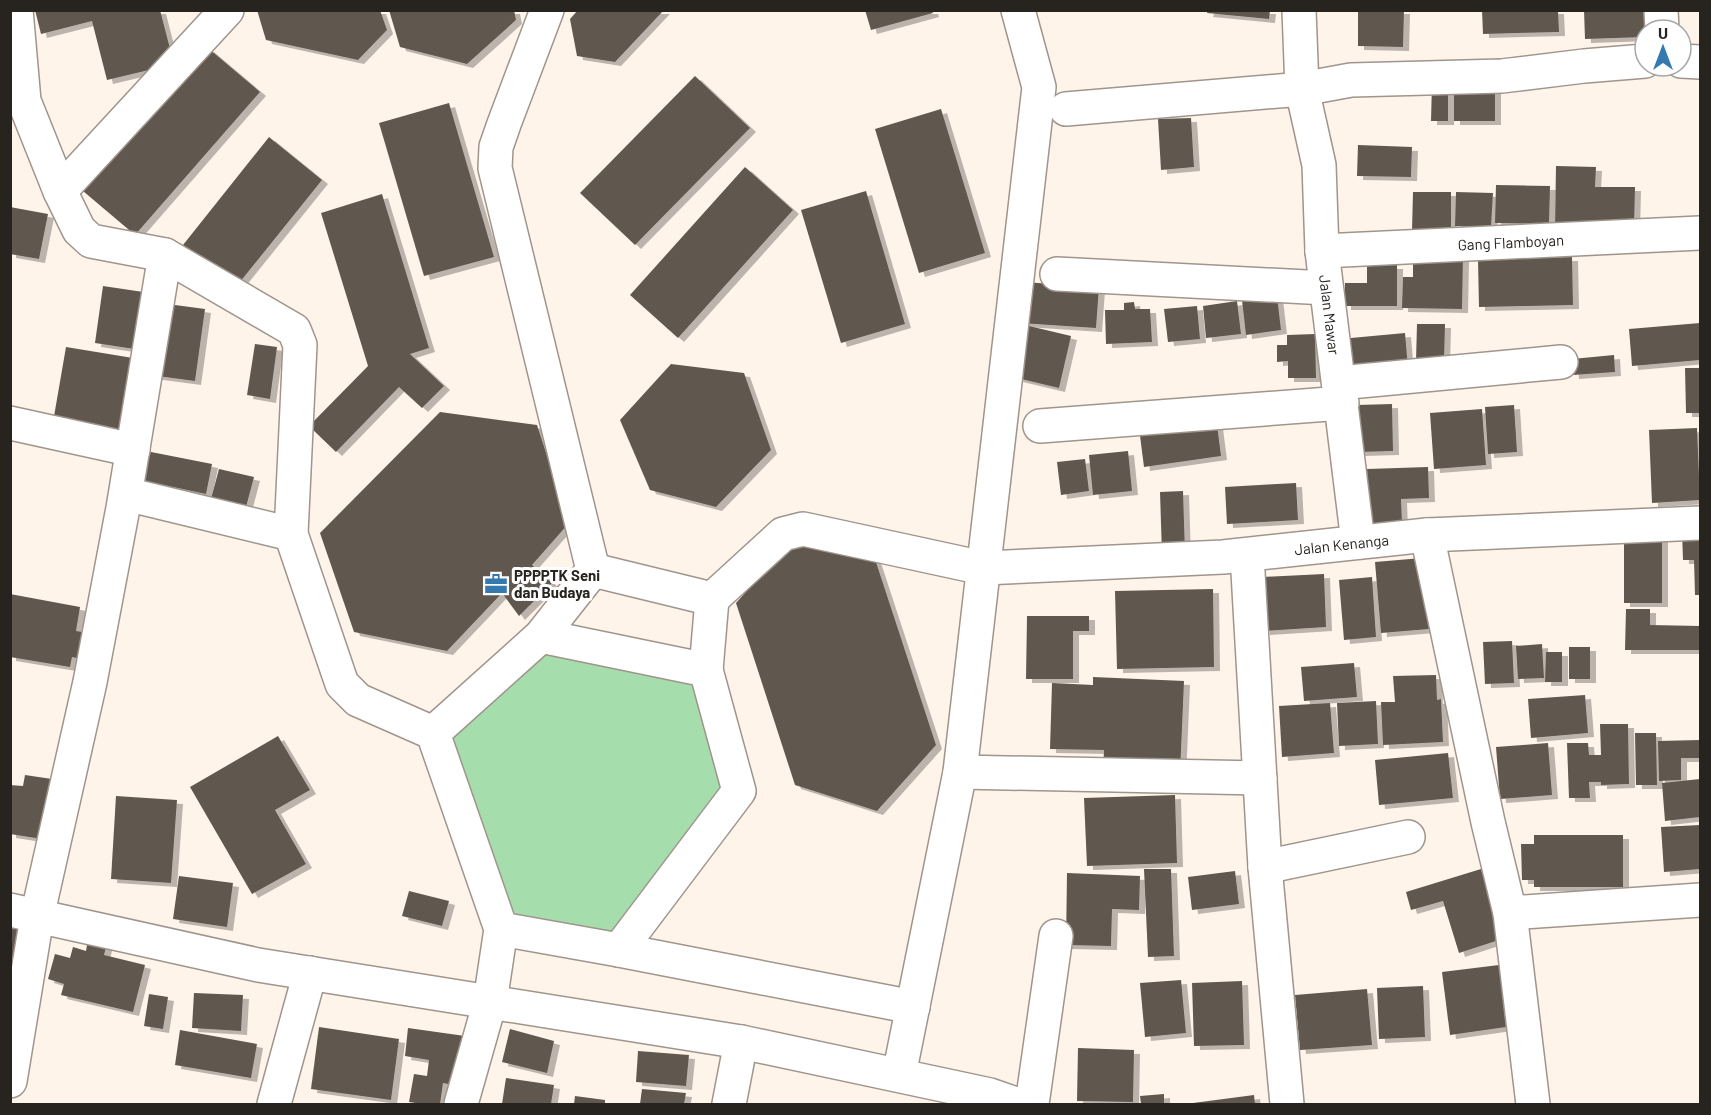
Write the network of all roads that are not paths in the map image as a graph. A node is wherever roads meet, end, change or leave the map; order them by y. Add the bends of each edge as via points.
1 (16, 10) edge
2 (227, 10) edge
3 (548, 10) edge
4 (1018, 10) edge
5 (1299, 10) edge
6 (1633, 62) edge
7 (1302, 89) junction
8 (1066, 109) dead end
9 (60, 191) junction
10 (1701, 233) edge
11 (1322, 250) junction
12 (165, 255) junction
13 (1056, 274) dead end
14 (1326, 288) junction
15 (1561, 362) dead end
16 (1340, 393) junction
17 (10, 423) edge
18 (1040, 426) dead end
19 (133, 450) junction
20 (126, 494) junction
21 (1701, 523) edge
22 (291, 534) junction
23 (1427, 535) junction
24 (1358, 542) junction
25 (1247, 555) junction
26 (983, 568) junction
27 (592, 570) junction
28 (712, 599) junction
29 (541, 636) junction
30 (706, 670) junction
31 (433, 734) junction
32 (960, 772) junction
33 (1260, 778) junction
34 (1408, 837) dead end
35 (1265, 867) junction
36 (1701, 900) edge
37 (1510, 913) junction
38 (24, 914) edge
39 (501, 929) junction
40 (1056, 936) dead end
41 (620, 950) junction
42 (310, 973) junction
43 (490, 1002) junction
44 (913, 1006) junction
45 (741, 1042) junction
46 (900, 1075) junction
47 (10, 1081) edge
48 (274, 1104) edge
49 (460, 1104) edge
50 (729, 1104) edge
51 (1016, 1104) edge
52 (1032, 1104) edge
53 (1287, 1104) edge
54 (1533, 1104) edge

1 - 9 street via 24,101
2 - 9 street
3 - 27 street via 496,147 495,168
4 - 26 street via 1039,87
5 - 7 street, Jalan Mawar
6 - 7 street via 1502,76 1351,80
7 - 8 street
7 - 11 street, Jalan Mawar via 1319,165
9 - 12 street via 79,230 91,241
10 - 11 street, Gang Flamboyan
11 - 14 street, Jalan Mawar
12 - 19 street
12 - 22 street via 294,330 300,345
13 - 14 street
14 - 16 street, Jalan Mawar
15 - 16 street
16 - 18 street
16 - 24 street, Jalan Mawar
17 - 19 street
19 - 20 street
20 - 22 street
20 - 38 street via 90,682
21 - 23 street, Jalan Kenanga
22 - 31 street via 342,684 358,700
23 - 24 street, Jalan Kenanga
23 - 37 street
24 - 25 street, Jalan Kenanga
25 - 26 street, Jalan Kenanga
25 - 33 street
26 - 28 street, Jalan Kenanga via 803,529 783,534
26 - 32 street
27 - 28 street
27 - 29 street
28 - 30 street
29 - 30 street
29 - 31 street
30 - 41 street via 739,791
31 - 39 street
32 - 33 street
32 - 44 street
33 - 35 street
34 - 35 street
35 - 53 street
36 - 37 street
37 - 54 street
38 - 42 street
38 - 47 street
39 - 41 street
39 - 43 street
40 - 52 street
41 - 44 street
42 - 43 street
42 - 48 street
43 - 45 street
43 - 49 street
44 - 46 street
45 - 46 street
45 - 50 street
46 - 51 street

